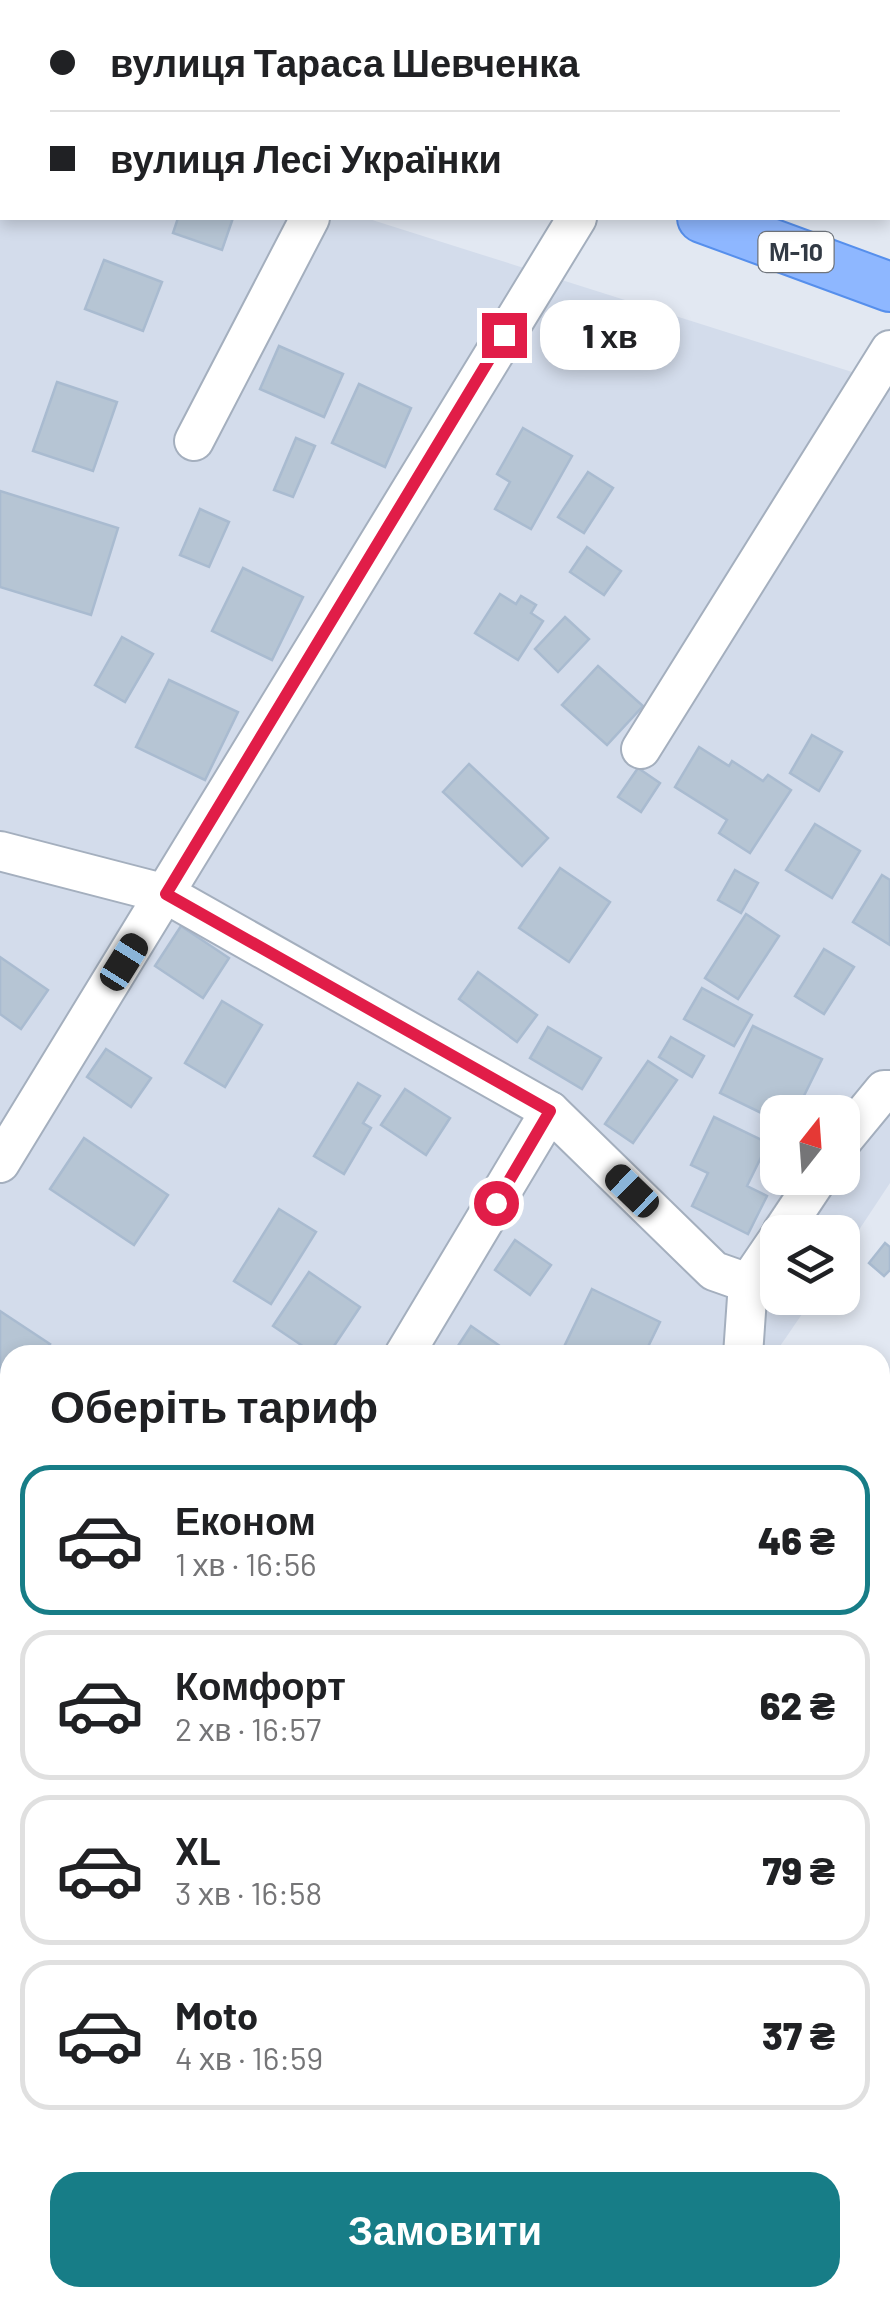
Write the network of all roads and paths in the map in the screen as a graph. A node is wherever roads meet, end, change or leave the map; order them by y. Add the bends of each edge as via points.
1 (309, 220) edge
2 (577, 220) edge
3 (707, 220) edge
4 (890, 287) edge
5 (890, 350) edge
6 (194, 441) dead end
7 (640, 749) dead end
8 (0, 851) edge
9 (166, 894) junction
10 (890, 1090) edge
11 (550, 1111) junction
12 (860, 1114) edge
13 (0, 1163) edge
14 (760, 1265) edge
15 (748, 1283) junction
16 (410, 1345) edge
17 (744, 1345) edge

1 - 6 street
2 - 9 street
3 - 4 main road, М-10
5 - 7 street
8 - 9 street
9 - 11 street
9 - 13 street
10 - 12 street
11 - 15 street via 714,1271
11 - 16 street
14 - 15 street
15 - 17 street

